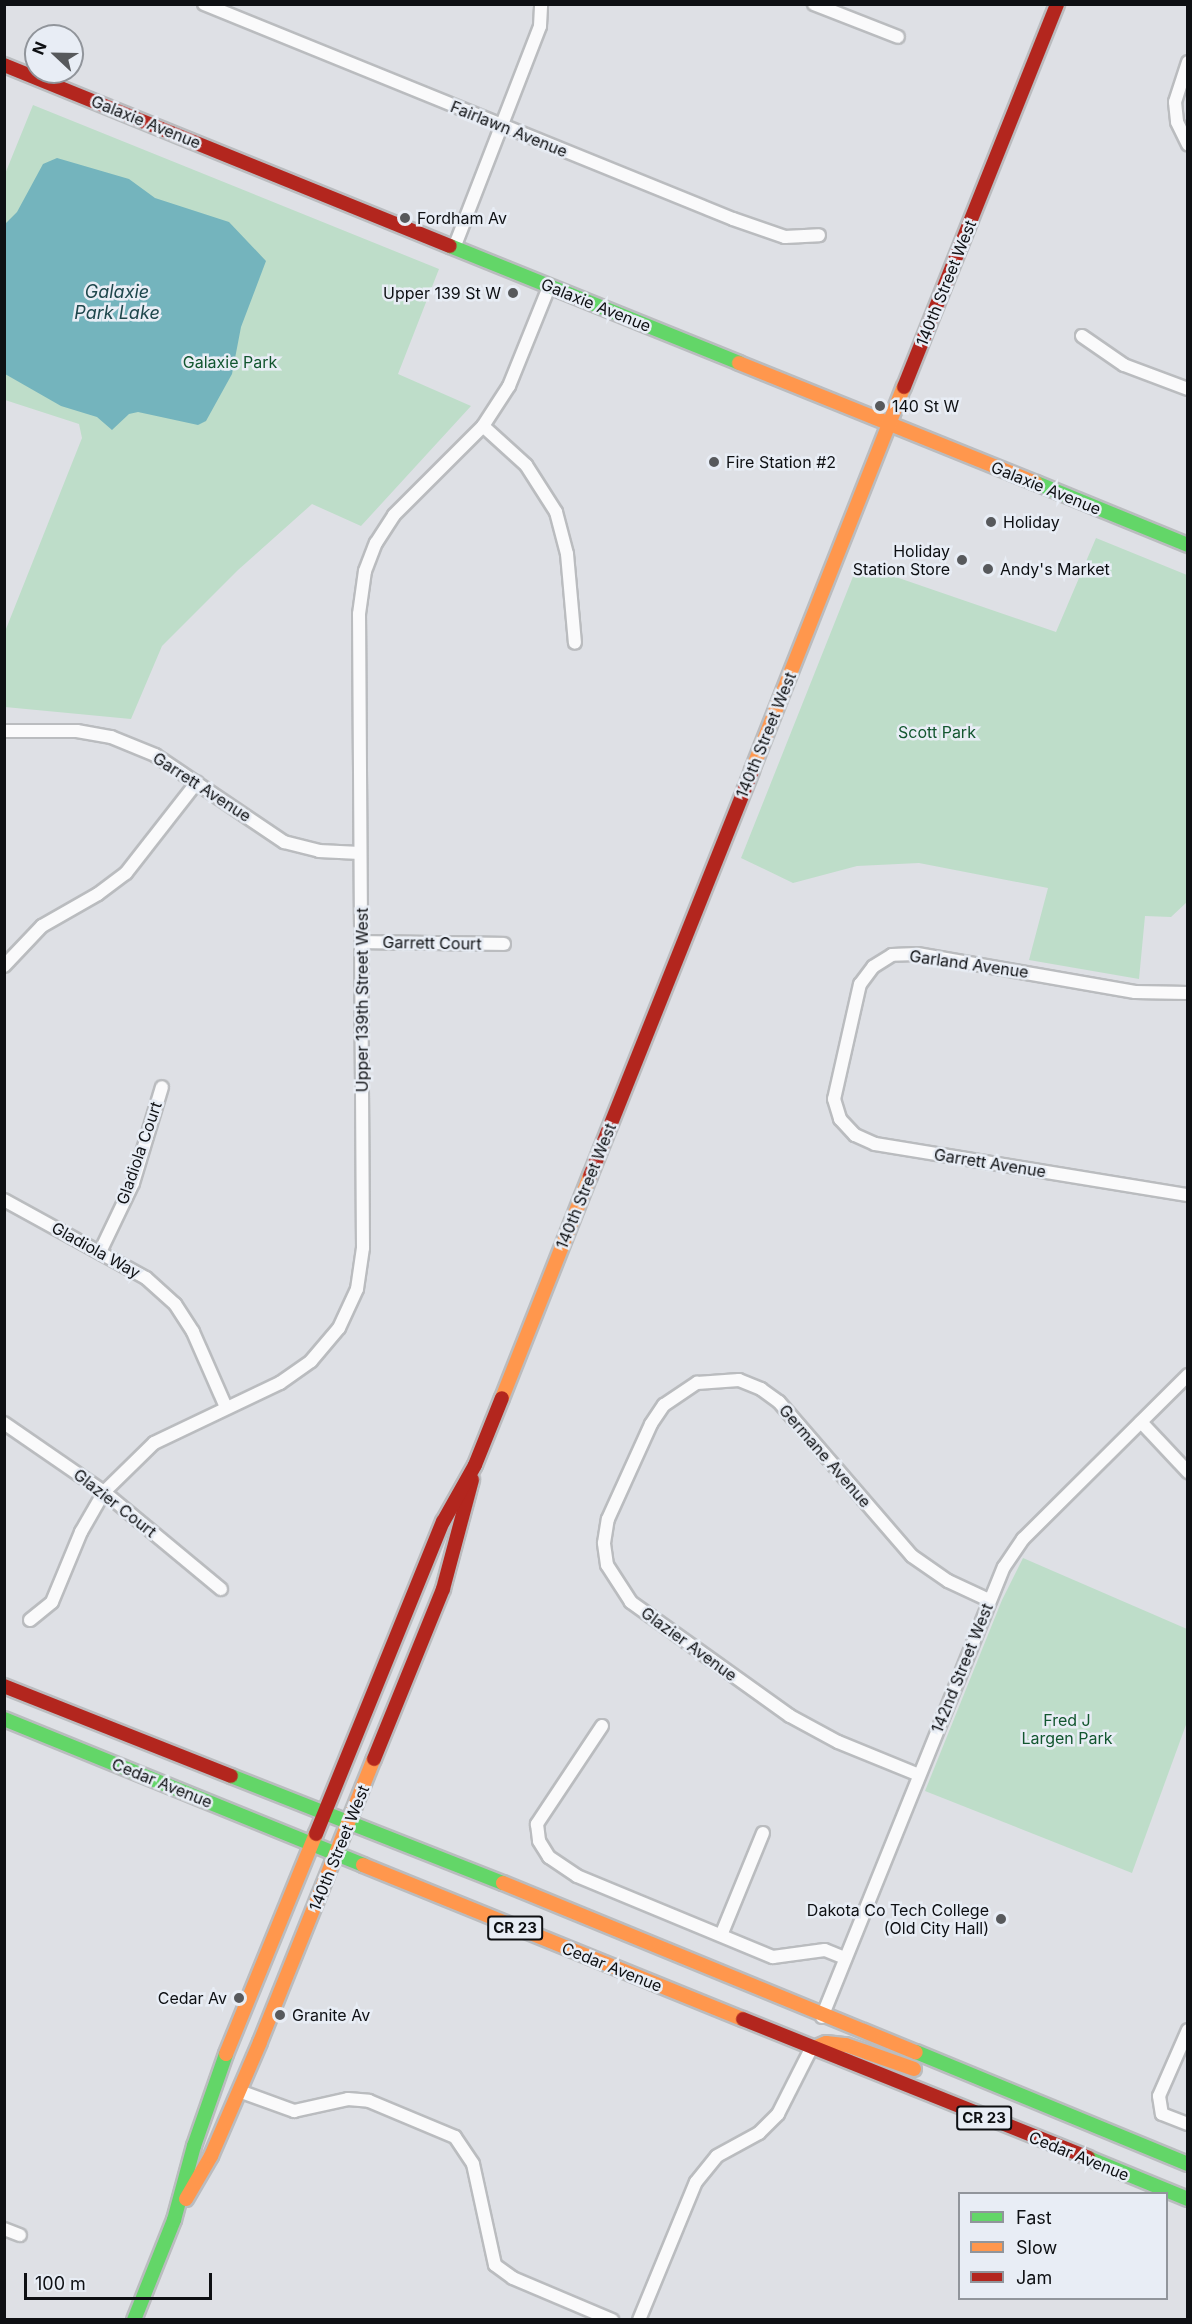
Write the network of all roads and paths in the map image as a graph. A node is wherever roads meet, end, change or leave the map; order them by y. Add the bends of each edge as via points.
1 (204, 4) edge
2 (541, 4) edge
3 (814, 4) edge
4 (1057, 4) edge
5 (897, 37) dead end
6 (1188, 62) edge
7 (4, 65) edge
8 (504, 126) junction
9 (1188, 145) edge
10 (819, 236) dead end
11 (454, 248) junction
12 (549, 286) junction
13 (1082, 336) dead end
14 (1188, 389) edge
15 (889, 424) junction
16 (483, 426) junction
17 (1188, 545) edge
18 (575, 643) dead end
19 (4, 731) edge
20 (196, 782) junction
21 (360, 853) junction
22 (361, 942) junction
23 (504, 944) dead end
24 (4, 966) edge
25 (1188, 993) edge
26 (836, 1079) joint
27 (162, 1087) dead end
28 (1188, 1195) edge
29 (4, 1200) edge
30 (100, 1252) junction
31 (1188, 1375) edge
32 (226, 1407) junction
33 (1142, 1422) junction
34 (4, 1423) edge
35 (651, 1424) joint
36 (475, 1465) junction
37 (1188, 1472) edge
38 (104, 1492) junction
39 (221, 1589) dead end
40 (989, 1600) junction
41 (30, 1620) dead end
42 (4, 1686) edge
43 (4, 1719) edge
44 (603, 1726) dead end
45 (919, 1775) junction
46 (324, 1813) junction
47 (349, 1823) junction
48 (763, 1833) dead end
49 (312, 1844) junction
50 (337, 1855) junction
51 (722, 1933) junction
52 (845, 1958) junction
53 (680, 1995) junction
54 (822, 2017) junction
55 (1188, 2030) edge
56 (811, 2049) junction
57 (986, 2083) junction
58 (239, 2091) junction
59 (1188, 2124) edge
60 (1188, 2164) edge
61 (1188, 2199) edge
62 (174, 2220) junction
63 (4, 2229) edge
64 (20, 2235) dead end
65 (134, 2319) edge
66 (612, 2319) edge
67 (639, 2319) edge

1 - 8 street, Fairlawn Avenue
2 - 8 street via 540,27
3 - 5 street
4 - 15 main road, 140th Street West
6 - 9 street via 1175,102 1177,122
7 - 11 main road, Galaxie Avenue
8 - 10 street, Fairlawn Avenue via 785,237
8 - 11 street
11 - 12 main road, Galaxie Avenue
12 - 15 main road, Galaxie Avenue
12 - 16 street, Upper 139th Street West via 509,386
13 - 14 street via 1124,365
15 - 17 main road, Galaxie Avenue
15 - 36 main road, 140th Street West
16 - 18 street via 526,465 556,512 567,554
16 - 21 street, Upper 139th Street West via 394,515 376,543 365,571 359,614
19 - 20 street, Garrett Avenue via 77,731 111,737 155,755
20 - 21 street, Garrett Avenue via 284,842 319,851
20 - 24 street via 126,873 42,926
21 - 22 street, Upper 139th Street West
22 - 23 street, Garrett Court
22 - 32 street, Upper 139th Street West via 363,1248 357,1289 339,1328 311,1361 280,1383
25 - 26 street, Garland Avenue via 1135,992 917,954 892,955 873,967 860,984
26 - 28 street, Garrett Avenue via 834,1099 840,1119 855,1135 875,1144
27 - 30 street, Gladiola Court via 133,1183
29 - 30 street, Gladiola Way
30 - 32 street, Gladiola Way via 146,1278 175,1304 193,1332
31 - 33 street, 142nd Street West
32 - 38 street, Upper 139th Street West via 154,1443
33 - 37 street
33 - 40 street, 142nd Street West via 1023,1539
34 - 38 street, Glazier Court
35 - 40 street, Germane Avenue via 664,1405 698,1383 739,1380 761,1389 778,1402 912,1556 948,1581
35 - 45 street, Glazier Avenue via 609,1519 604,1543 606,1565 631,1602 790,1716 838,1742
36 - 46 main road, 140th Street West via 443,1522
36 - 47 main road, 140th Street West via 461,1532 443,1589
38 - 39 street, Glazier Court
38 - 41 street, Upper 139th Street West via 81,1532 52,1602
40 - 45 street, 142nd Street West
42 - 46 main road, Cedar Avenue / CR 23
43 - 49 main road, Cedar Avenue / CR 23
44 - 51 street via 537,1824 539,1841 549,1857 577,1876
45 - 52 street, 142nd Street West
46 - 47 main road, Cedar Avenue / CR 23
46 - 49 main road, 140th Street West
47 - 50 main road, 140th Street West
47 - 54 main road, Cedar Avenue / CR 23
48 - 51 street
49 - 50 main road, Cedar Avenue / CR 23
49 - 62 main road, 140th Street West via 229,2047 194,2146
50 - 53 main road, Cedar Avenue / CR 23
50 - 58 main road, 140th Street West
51 - 52 street via 773,1957 825,1950
52 - 54 street, 142nd Street West
53 - 54 main road via 719,1998 801,2025
53 - 56 main road, Cedar Avenue / CR 23
54 - 57 main road, Cedar Avenue / CR 23
55 - 59 street via 1159,2096 1162,2114
56 - 57 main road via 826,2043 846,2045 906,2067
56 - 61 main road, Cedar Avenue / CR 23
56 - 67 street via 778,2114 759,2133 717,2157 696,2182
57 - 60 main road, Cedar Avenue / CR 23
58 - 62 main road, 140th Street West via 211,2156
58 - 66 street via 294,2111 348,2099 369,2101 455,2137 473,2164 495,2265 526,2284
62 - 65 main road, 140th Street West
63 - 64 street

